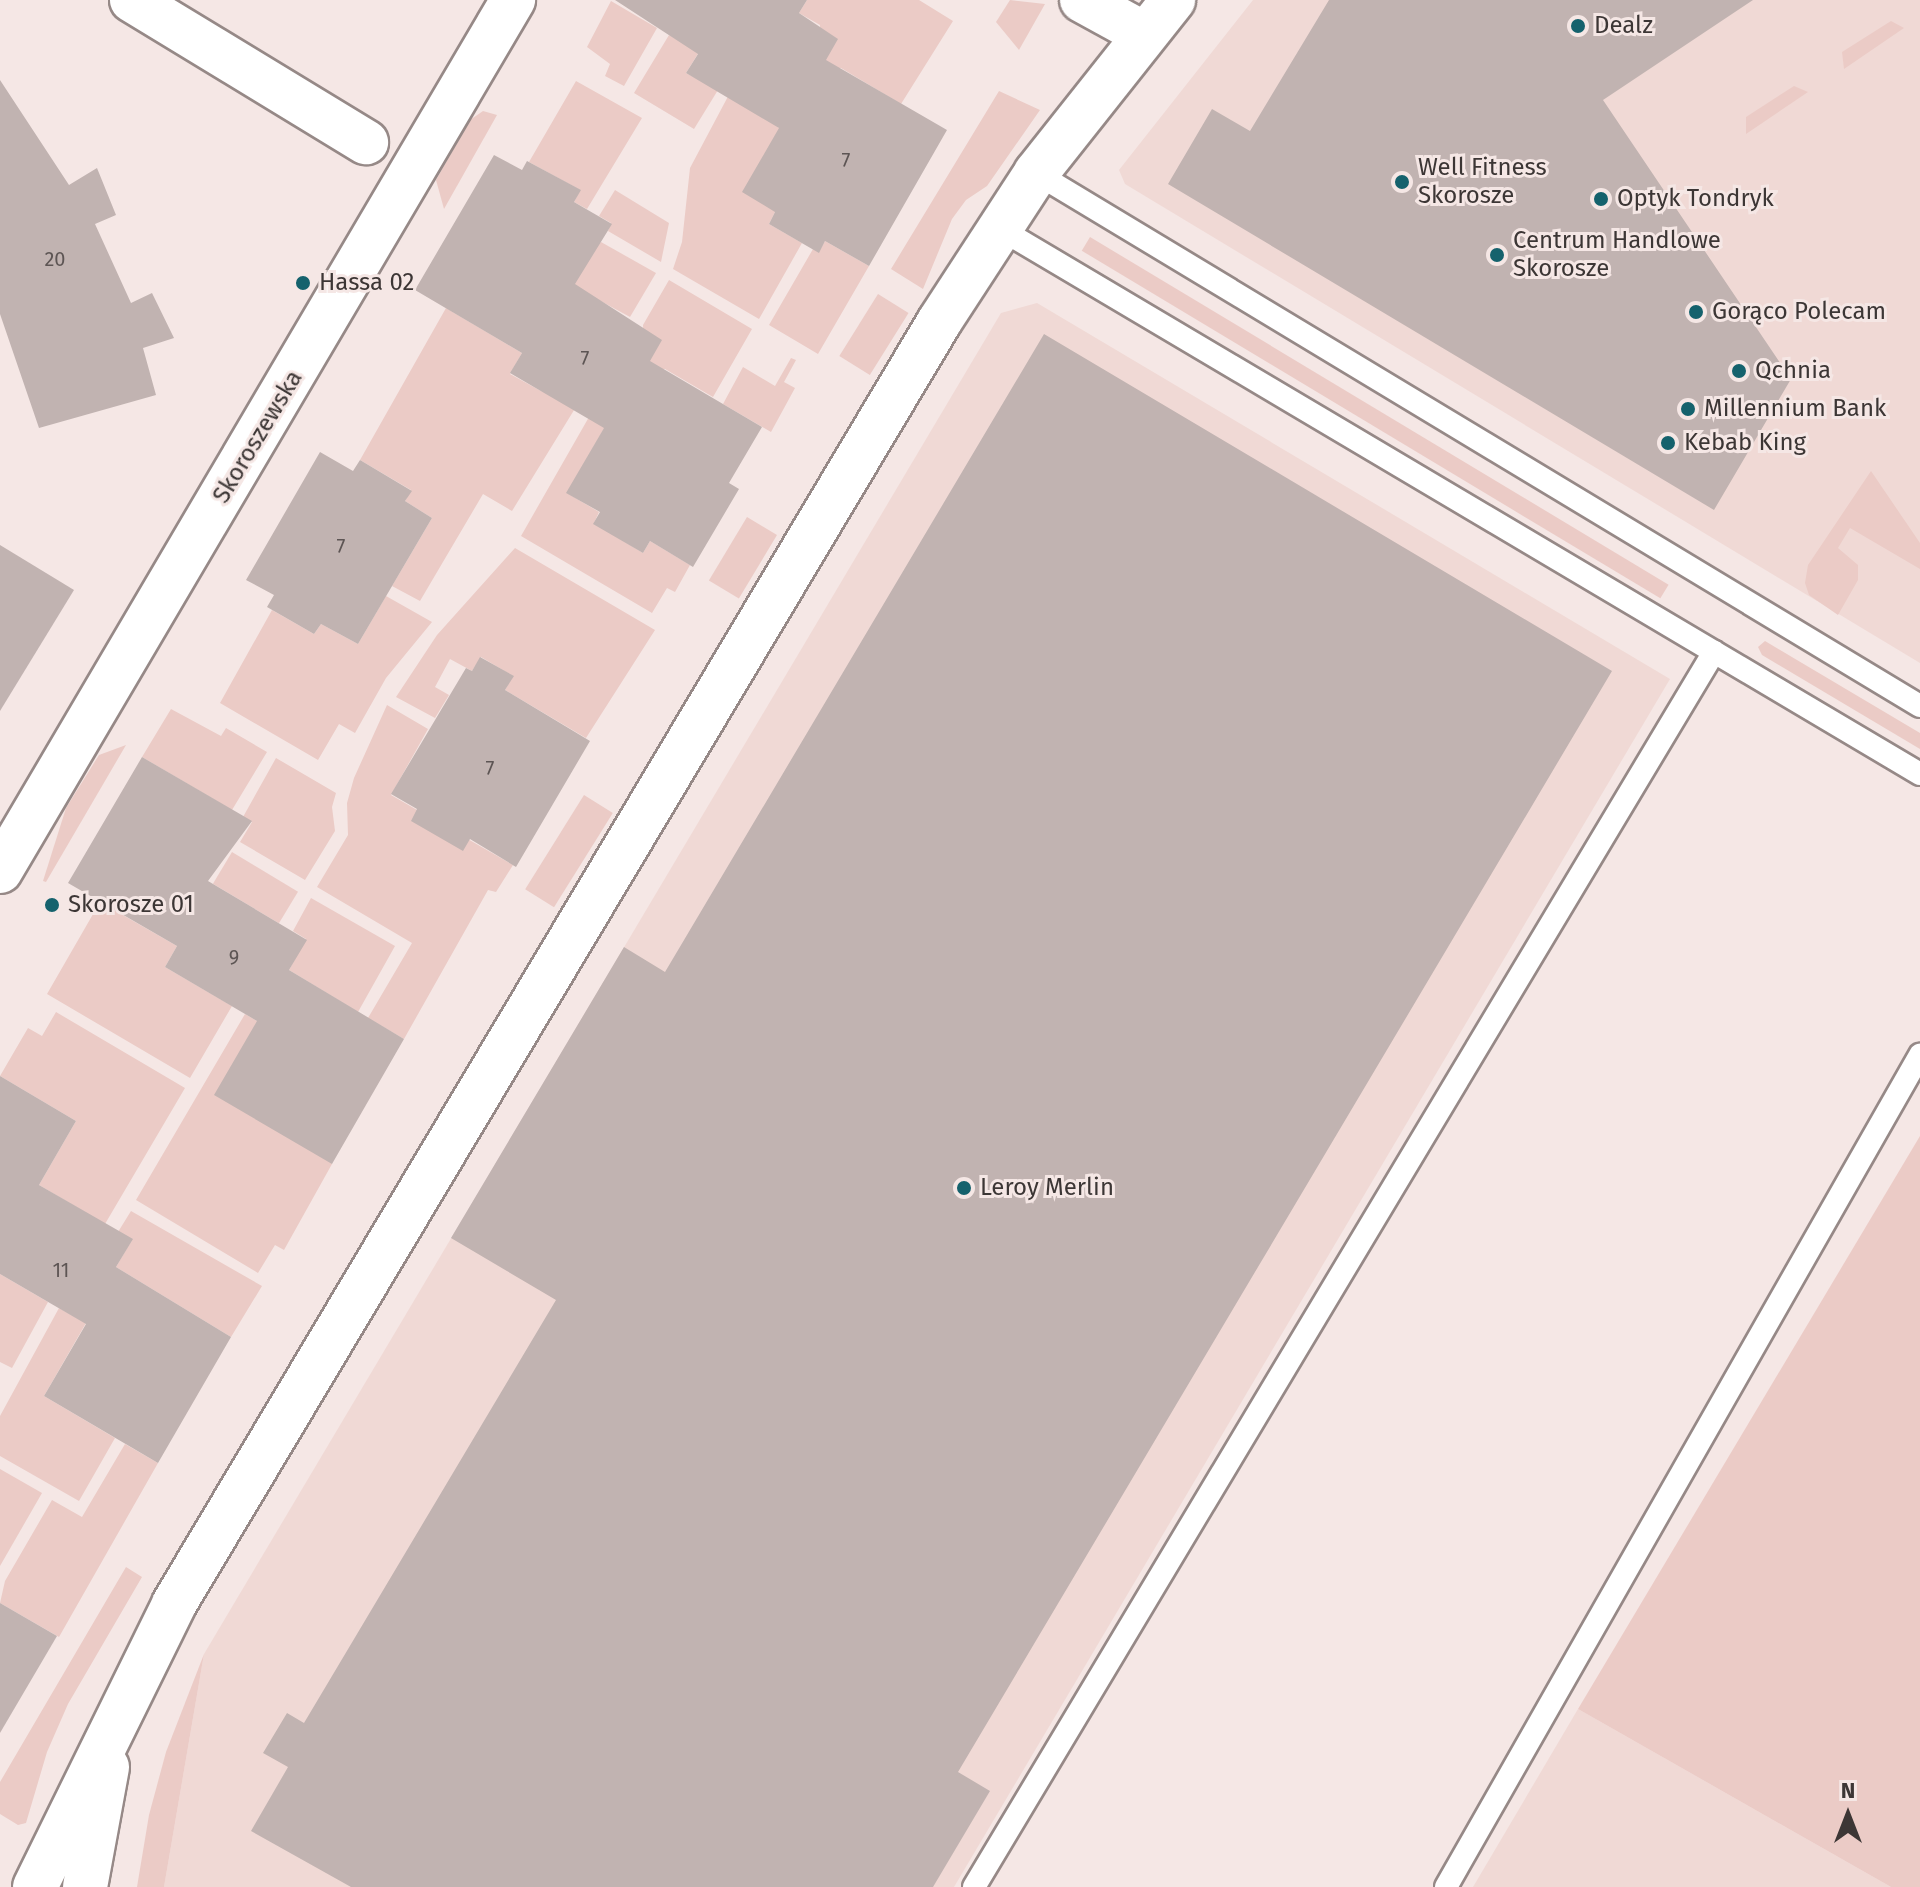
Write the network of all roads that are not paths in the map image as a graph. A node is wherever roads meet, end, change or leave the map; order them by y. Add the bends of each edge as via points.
1 (132, 0) edge
2 (513, 0) edge
3 (1082, 0) edge
4 (1173, 0) edge
5 (1144, 34) junction
6 (366, 142) dead end
7 (1036, 173) junction
8 (997, 227) junction
9 (1714, 652) junction
10 (1920, 706) edge
11 (1920, 774) edge
12 (0, 871) edge
13 (1920, 1055) edge
14 (116, 1714) junction
15 (35, 1887) edge
16 (85, 1887) edge
17 (974, 1887) edge
18 (1446, 1887) edge

1 - 6 street
2 - 12 street, Skoroszewska
3 - 5 street
4 - 5 street
5 - 7 street
7 - 8 street
7 - 10 lane
8 - 9 lane
8 - 14 street via 344,1316 174,1604
9 - 11 lane
9 - 17 lane
13 - 18 lane
14 - 15 street
14 - 16 street

